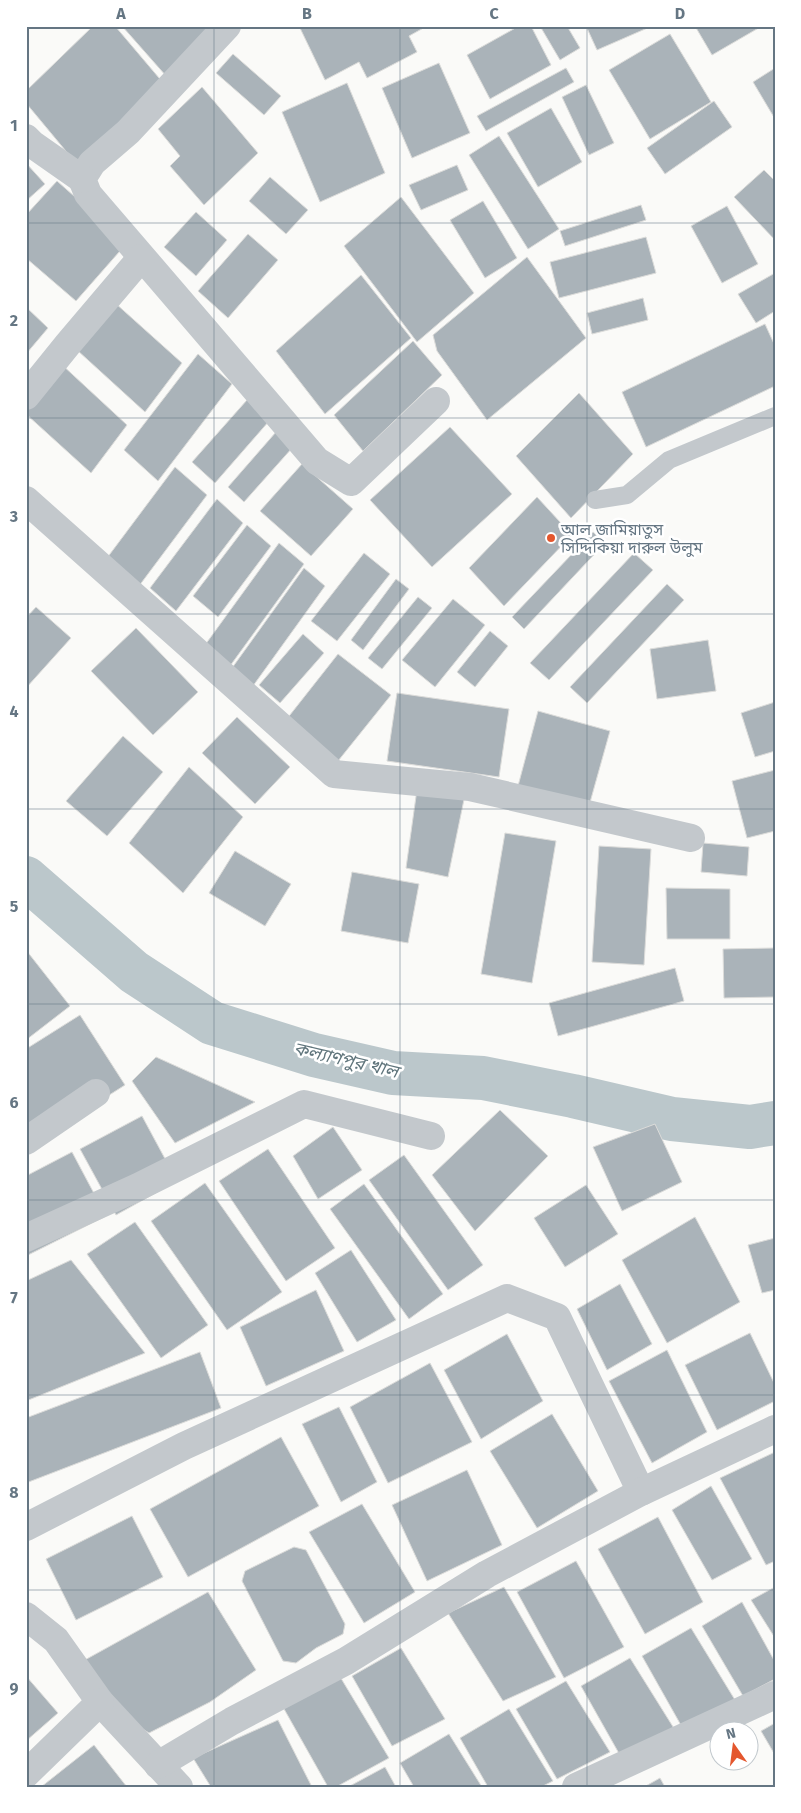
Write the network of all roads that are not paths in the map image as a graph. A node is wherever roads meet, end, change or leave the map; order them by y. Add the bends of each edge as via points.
1 (228, 26) edge
2 (26, 138) edge
3 (82, 179) junction
4 (142, 258) junction
5 (26, 396) edge
6 (436, 401) dead end
7 (775, 416) edge
8 (26, 500) edge
9 (595, 500) dead end
10 (691, 838) dead end
11 (96, 1093) dead end
12 (431, 1136) dead end
13 (26, 1141) edge
14 (26, 1238) edge
15 (775, 1429) edge
16 (641, 1492) junction
17 (26, 1527) edge
18 (26, 1616) edge
19 (775, 1695) edge
20 (100, 1702) junction
21 (158, 1764) junction
22 (26, 1774) edge
23 (178, 1787) edge
24 (576, 1787) edge

1 - 3 street via 128,132 92,164
2 - 3 street
3 - 4 street via 88,194
4 - 5 street
4 - 6 street via 317,461 351,482
7 - 9 lane via 669,460 627,495
8 - 10 street via 334,774 470,787
11 - 13 street
12 - 14 street via 304,1104 138,1188
15 - 16 street
16 - 17 street via 557,1317 507,1298 184,1446
16 - 21 street via 486,1574 346,1661 232,1720
18 - 20 street via 56,1640
19 - 24 street
20 - 21 street
20 - 22 street
21 - 23 street

